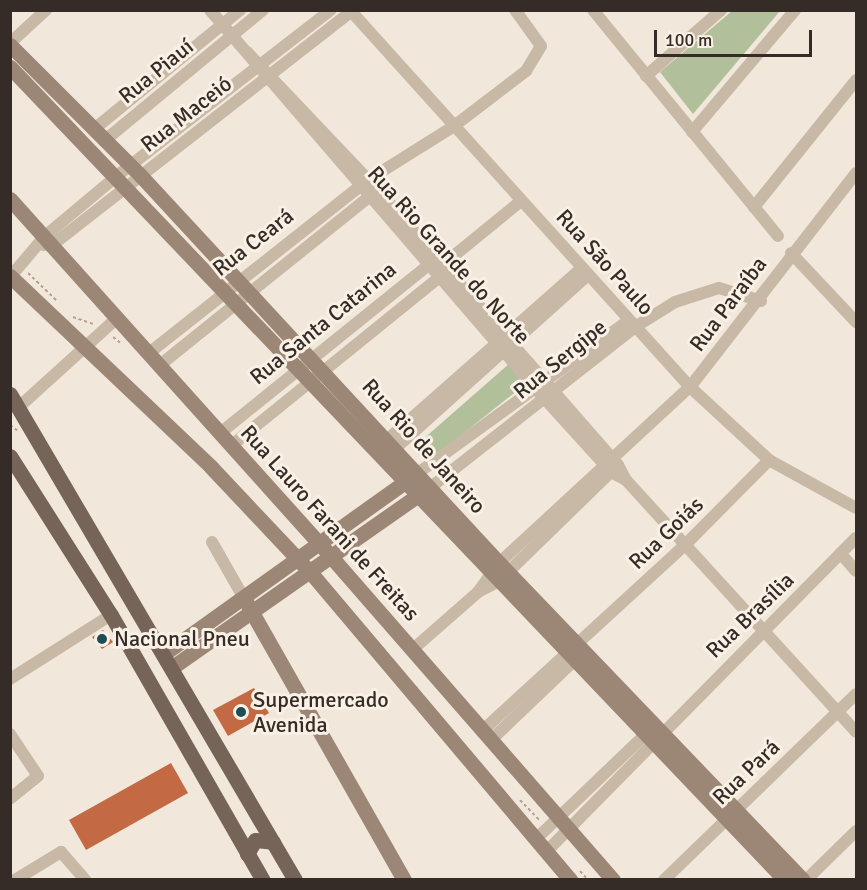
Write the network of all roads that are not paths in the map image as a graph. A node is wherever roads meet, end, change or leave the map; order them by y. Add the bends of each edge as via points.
1 (46, 10) edge
2 (210, 10) edge
3 (240, 10) edge
4 (263, 10) edge
5 (331, 10) edge
6 (515, 10) edge
7 (593, 10) edge
8 (721, 10) edge
9 (795, 10) edge
10 (352, 11) edge
11 (223, 24) junction
12 (233, 35) junction
13 (10, 44) edge
14 (259, 65) junction
15 (173, 66) junction
16 (10, 67) edge
17 (646, 75) junction
18 (268, 76) junction
19 (183, 77) junction
20 (856, 80) edge
21 (127, 104) junction
22 (202, 111) junction
23 (137, 114) junction
24 (211, 121) junction
25 (454, 126) junction
26 (692, 132) junction
27 (98, 136) junction
28 (160, 143) junction
29 (171, 154) junction
30 (388, 172) junction
31 (856, 173) edge
32 (129, 176) junction
33 (364, 183) junction
34 (373, 194) junction
35 (10, 199) edge
36 (521, 201) junction
37 (754, 207) junction
38 (777, 236) dead end
39 (47, 242) junction
40 (791, 253) junction
41 (456, 254) junction
42 (433, 262) junction
43 (585, 272) junction
44 (444, 273) junction
45 (10, 276) edge
46 (232, 285) junction
47 (244, 296) junction
48 (392, 296) junction
49 (761, 301) junction
50 (402, 308) junction
51 (117, 318) junction
52 (855, 318) edge
53 (189, 322) junction
54 (632, 324) junction
55 (199, 332) junction
56 (507, 343) junction
57 (87, 347) junction
58 (149, 353) junction
59 (317, 363) junction
60 (160, 366) junction
61 (305, 373) junction
62 (544, 378) junction
63 (533, 386) junction
64 (690, 387) junction
65 (554, 390) junction
66 (544, 398) junction
67 (15, 400) edge
68 (257, 402) junction
69 (268, 415) junction
70 (477, 431) junction
71 (219, 434) junction
72 (489, 445) junction
73 (231, 446) junction
74 (386, 449) junction
75 (10, 456) edge
76 (769, 460) junction
77 (613, 462) junction
78 (418, 473) junction
79 (404, 481) junction
80 (431, 487) junction
81 (416, 495) junction
82 (856, 508) edge
83 (856, 538) edge
84 (212, 542) dead end
85 (320, 543) junction
86 (684, 546) junction
87 (842, 555) junction
88 (332, 558) junction
89 (299, 560) junction
90 (856, 570) edge
91 (311, 573) junction
92 (498, 573) junction
93 (245, 600) junction
94 (254, 614) junction
95 (111, 615) junction
96 (765, 631) junction
97 (412, 650) junction
98 (576, 650) junction
99 (165, 653) junction
100 (174, 666) junction
101 (10, 679) edge
102 (856, 694) edge
103 (838, 711) junction
104 (659, 730) junction
105 (856, 732) edge
106 (10, 734) edge
107 (486, 736) junction
108 (248, 798) junction
109 (10, 799) edge
110 (224, 813) junction
111 (734, 814) junction
112 (562, 824) junction
113 (856, 831) edge
114 (536, 838) junction
115 (273, 842) junction
116 (547, 851) junction
117 (247, 854) junction
118 (15, 879) edge
119 (85, 879) edge
120 (263, 879) edge
121 (295, 879) edge
122 (404, 879) edge
123 (568, 879) edge
124 (613, 879) edge
125 (664, 879) edge
126 (785, 879) edge
127 (804, 879) edge

1 - 13 street
2 - 11 street, Rua Rio Grande do Norte
3 - 11 street, Rua Piauí
4 - 12 street, Rua Piauí
5 - 14 street, Rua Maceió
6 - 25 street, Rua Ceará via 535,35 541,52 526,71
7 - 17 street
8 - 17 street
9 - 26 street
10 - 18 street, Rua Maceió
10 - 25 street, Rua São Paulo
11 - 12 street, Rua Rio Grande do Norte
11 - 15 street, Rua Piauí
12 - 14 street, Rua Rio Grande do Norte
12 - 19 street, Rua Piauí
13 - 27 street, Rua Rio de Janeiro
14 - 18 street, Rua Rio Grande do Norte
14 - 22 street, Rua Maceió
15 - 19 street
15 - 21 street, Rua Piauí
16 - 32 street, Rua Rio de Janeiro
17 - 26 street
18 - 24 street, Rua Maceió
18 - 33 street, Rua Rio Grande do Norte
19 - 23 street, Rua Piauí
20 - 37 street
21 - 23 street
21 - 27 street, Rua Piauí
22 - 24 street
22 - 28 street, Rua Maceió
23 - 27 street, Rua Piauí
24 - 29 street, Rua Maceió
25 - 30 street, Rua Ceará
25 - 36 street, Rua São Paulo
26 - 37 street
27 - 32 street, Rua Rio de Janeiro
28 - 29 street
28 - 32 street, Rua Maceió
29 - 32 street, Rua Maceió
30 - 33 street, Rua Ceará
30 - 34 street, Rua Ceará
31 - 40 street, Rua Paraíba
32 - 39 street, Rua Maceió
32 - 46 street, Rua Rio de Janeiro
33 - 34 street, Rua Rio Grande do Norte
33 - 46 street, Rua Ceará
34 - 42 street, Rua Rio Grande do Norte
34 - 47 street, Rua Ceará
35 - 39 street, Rua Lauro Farani de Freitas
36 - 41 street, Rua Santa Catarina
36 - 43 street, Rua São Paulo
37 - 38 street
39 - 45 street, Rua Maceió
39 - 51 street, Rua Lauro Farani de Freitas
40 - 49 street, Rua Paraíba
40 - 52 street
41 - 42 street, Rua Santa Catarina
41 - 44 street, Rua Santa Catarina
42 - 44 street, Rua Rio Grande do Norte
42 - 48 street, Rua Santa Catarina
43 - 54 street, Rua São Paulo
43 - 56 street
44 - 50 street, Rua Santa Catarina
44 - 56 street, Rua Rio Grande do Norte
45 - 57 street
46 - 47 street, Rua Rio de Janeiro
46 - 53 street, Rua Ceará
47 - 55 street, Rua Ceará
47 - 59 street, Rua Rio de Janeiro
47 - 61 street, Rua Rio de Janeiro
48 - 50 street
48 - 59 street, Rua Santa Catarina
49 - 54 street, Rua Sergipe via 719,288 697,292
49 - 64 street, Rua Paraíba
50 - 59 street, Rua Santa Catarina
51 - 57 street
51 - 58 street, Rua Lauro Farani de Freitas
53 - 55 street
53 - 58 street, Rua Ceará
54 - 62 street, Rua Sergipe
54 - 64 street, Rua São Paulo
54 - 65 street, Rua Sergipe
55 - 60 street, Rua Ceará
56 - 62 street, Rua Rio Grande do Norte
56 - 63 street, Rua Rio Grande do Norte
56 - 74 street
57 - 67 street
57 - 89 street
58 - 60 street, Rua Lauro Farani de Freitas
59 - 61 street, Rua Santa Catarina
59 - 74 street, Rua Rio de Janeiro
60 - 71 street, Rua Lauro Farani de Freitas
61 - 68 street, Rua Santa Catarina
61 - 69 street, Rua Santa Catarina
61 - 74 street, Rua Rio de Janeiro
62 - 63 street, Rua Sergipe
62 - 65 street, Rua Rio Grande do Norte
63 - 66 street, Rua Rio Grande do Norte
63 - 70 street, Rua Sergipe
64 - 76 street, Rua São Paulo
64 - 77 street, Rua Paraíba
65 - 66 street, Rua Sergipe
65 - 77 street, Rua Rio Grande do Norte
66 - 72 street, Rua Sergipe
66 - 77 street, Rua Rio Grande do Norte
67 - 99 main road
68 - 69 street
68 - 71 street, Rua Santa Catarina
69 - 73 street, Rua Santa Catarina
70 - 72 street
70 - 78 street, Rua Sergipe
71 - 73 street, Rua Lauro Farani de Freitas
72 - 80 street, Rua Sergipe
73 - 85 street, Rua Lauro Farani de Freitas
74 - 78 street, Rua Rio de Janeiro
74 - 79 street, Rua Rio de Janeiro
75 - 95 main road
76 - 82 street, Rua São Paulo
76 - 86 street, Rua Goiás
77 - 86 street, Rua Rio Grande do Norte
77 - 92 street, Rua Paraíba
78 - 79 street
78 - 80 street, Rua Rio de Janeiro
79 - 81 street, Rua Rio de Janeiro
79 - 85 street
80 - 81 street
80 - 92 street, Rua Rio de Janeiro
81 - 88 street
81 - 92 street, Rua Rio de Janeiro
83 - 87 street, Rua Brasília
84 - 93 street
85 - 88 street, Rua Lauro Farani de Freitas
85 - 89 street
86 - 96 street, Rua Rio Grande do Norte
86 - 98 street, Rua Goiás
87 - 90 street
87 - 96 street, Rua Brasília
88 - 91 street
88 - 97 street, Rua Lauro Farani de Freitas
89 - 91 street
89 - 93 street
91 - 94 street
91 - 114 street
92 - 97 street, Rua Paraíba
92 - 98 street, Rua Rio de Janeiro
93 - 94 street
93 - 99 street
94 - 100 street
94 - 122 street
95 - 101 street
95 - 110 main road
96 - 103 street, Rua Rio Grande do Norte
96 - 104 street, Rua Brasília
97 - 107 street, Rua Lauro Farani de Freitas
98 - 104 street, Rua Rio de Janeiro
98 - 107 street, Rua Goiás
99 - 100 main road
100 - 108 main road
102 - 103 street, Rua Pará
103 - 105 street, Rua Rio Grande do Norte
103 - 111 street, Rua Pará
104 - 111 street, Rua Rio de Janeiro
104 - 112 street, Rua Brasília
106 - 109 street via 38,776
107 - 112 street, Rua Lauro Farani de Freitas
108 - 110 main road via 239,813
108 - 115 main road
110 - 117 main road
111 - 125 street, Rua Pará
111 - 126 street, Rua Rio de Janeiro
111 - 127 street, Rua Rio de Janeiro
112 - 114 street, Rua Brasília
112 - 116 street, Rua Brasília
112 - 124 street, Rua Lauro Farani de Freitas
113 - 127 street
114 - 116 street
115 - 117 main road via 255,840
115 - 121 main road
116 - 123 street
117 - 120 main road
118 - 119 street via 62,852

